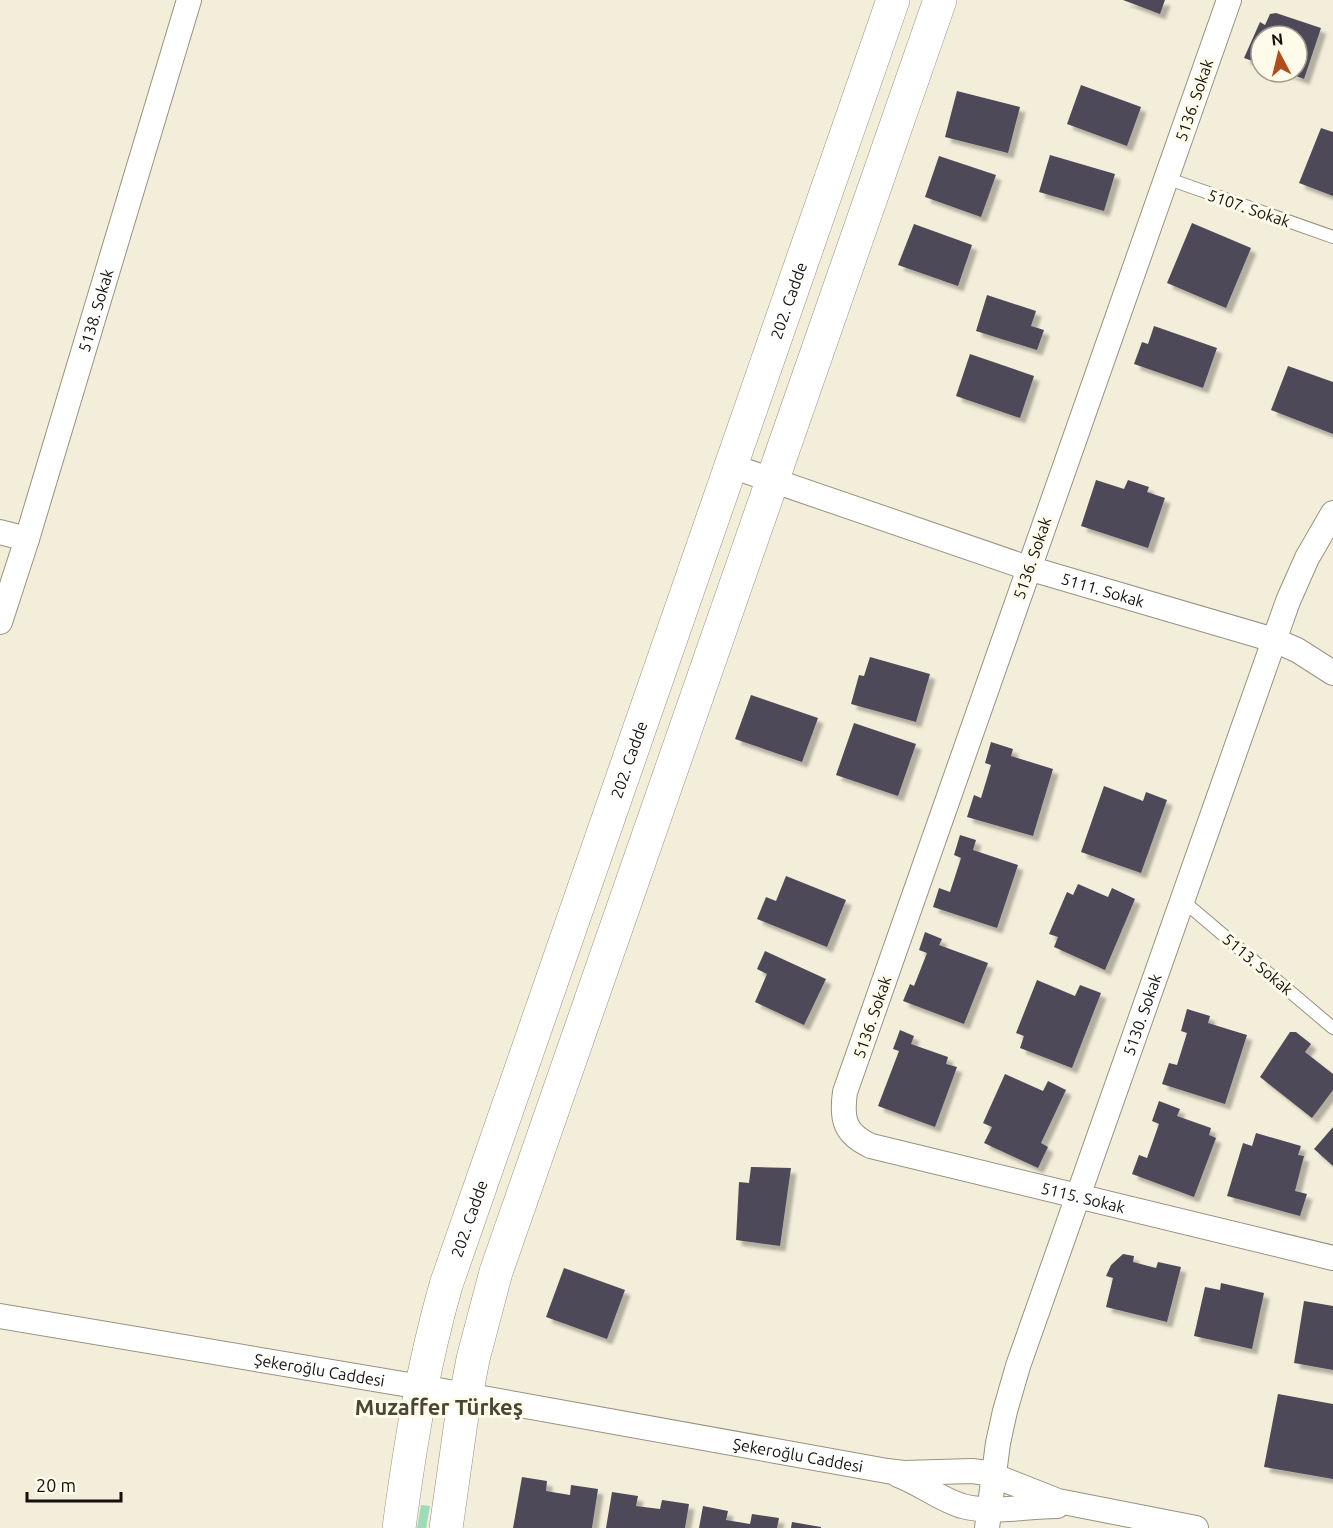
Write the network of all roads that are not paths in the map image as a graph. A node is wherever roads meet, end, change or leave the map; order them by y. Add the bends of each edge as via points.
1 (189, 0) edge
2 (893, 0) edge
3 (940, 0) edge
4 (1229, 0) edge
5 (1166, 178) junction
6 (1333, 237) edge
7 (731, 466) junction
8 (772, 481) junction
9 (1333, 513) edge
10 (0, 531) edge
11 (27, 539) junction
12 (1028, 568) junction
13 (0, 622) edge
14 (1274, 640) junction
15 (1333, 673) edge
16 (1182, 900) junction
17 (1333, 1028) edge
18 (844, 1119) joint
19 (1078, 1196) junction
20 (1333, 1258) edge
21 (0, 1317) edge
22 (421, 1386) junction
23 (466, 1395) junction
24 (887, 1472) junction
25 (993, 1475) junction
26 (1077, 1506) junction
27 (988, 1519) edge
28 (399, 1528) edge
29 (446, 1528) edge
30 (1196, 1528) edge

1 - 11 street, 5138. Sokak
2 - 7 main road, 202. Cadde
3 - 8 main road
4 - 5 street, 5136. Sokak
5 - 6 lane, 5107. Sokak
5 - 12 street, 5136. Sokak
7 - 8 street, 5111. Sokak
7 - 22 main road, 202. Cadde via 459,1246 433,1329
8 - 12 street, 5111. Sokak
8 - 23 main road via 496,1272
9 - 14 street, 5130. Sokak via 1307,558
10 - 11 street
11 - 13 street, 5138. Sokak
12 - 14 street, 5111. Sokak
12 - 18 street, 5136. Sokak via 845,1092
14 - 15 street, 5111. Sokak
14 - 16 street, 5130. Sokak
16 - 17 lane, 5113. Sokak
16 - 19 street, 5130. Sokak
18 - 19 street, 5115. Sokak via 858,1140 871,1146
19 - 20 street, 5115. Sokak
19 - 25 street, 5130. Sokak via 1018,1366
21 - 22 street, Şekeroğlu Caddesi
22 - 23 street, Şekeroğlu Caddesi
22 - 28 main road, 202. Cadde
23 - 24 street, Şekeroğlu Caddesi
23 - 29 main road
24 - 25 street, Şekeroğlu Caddesi via 972,1471
24 - 27 street, Şekeroğlu Caddesi
25 - 26 street, Şekeroğlu Caddesi
25 - 27 street, 5130. Sokak
26 - 27 street, Şekeroğlu Caddesi via 1032,1506
26 - 30 street, Şekeroğlu Caddesi

